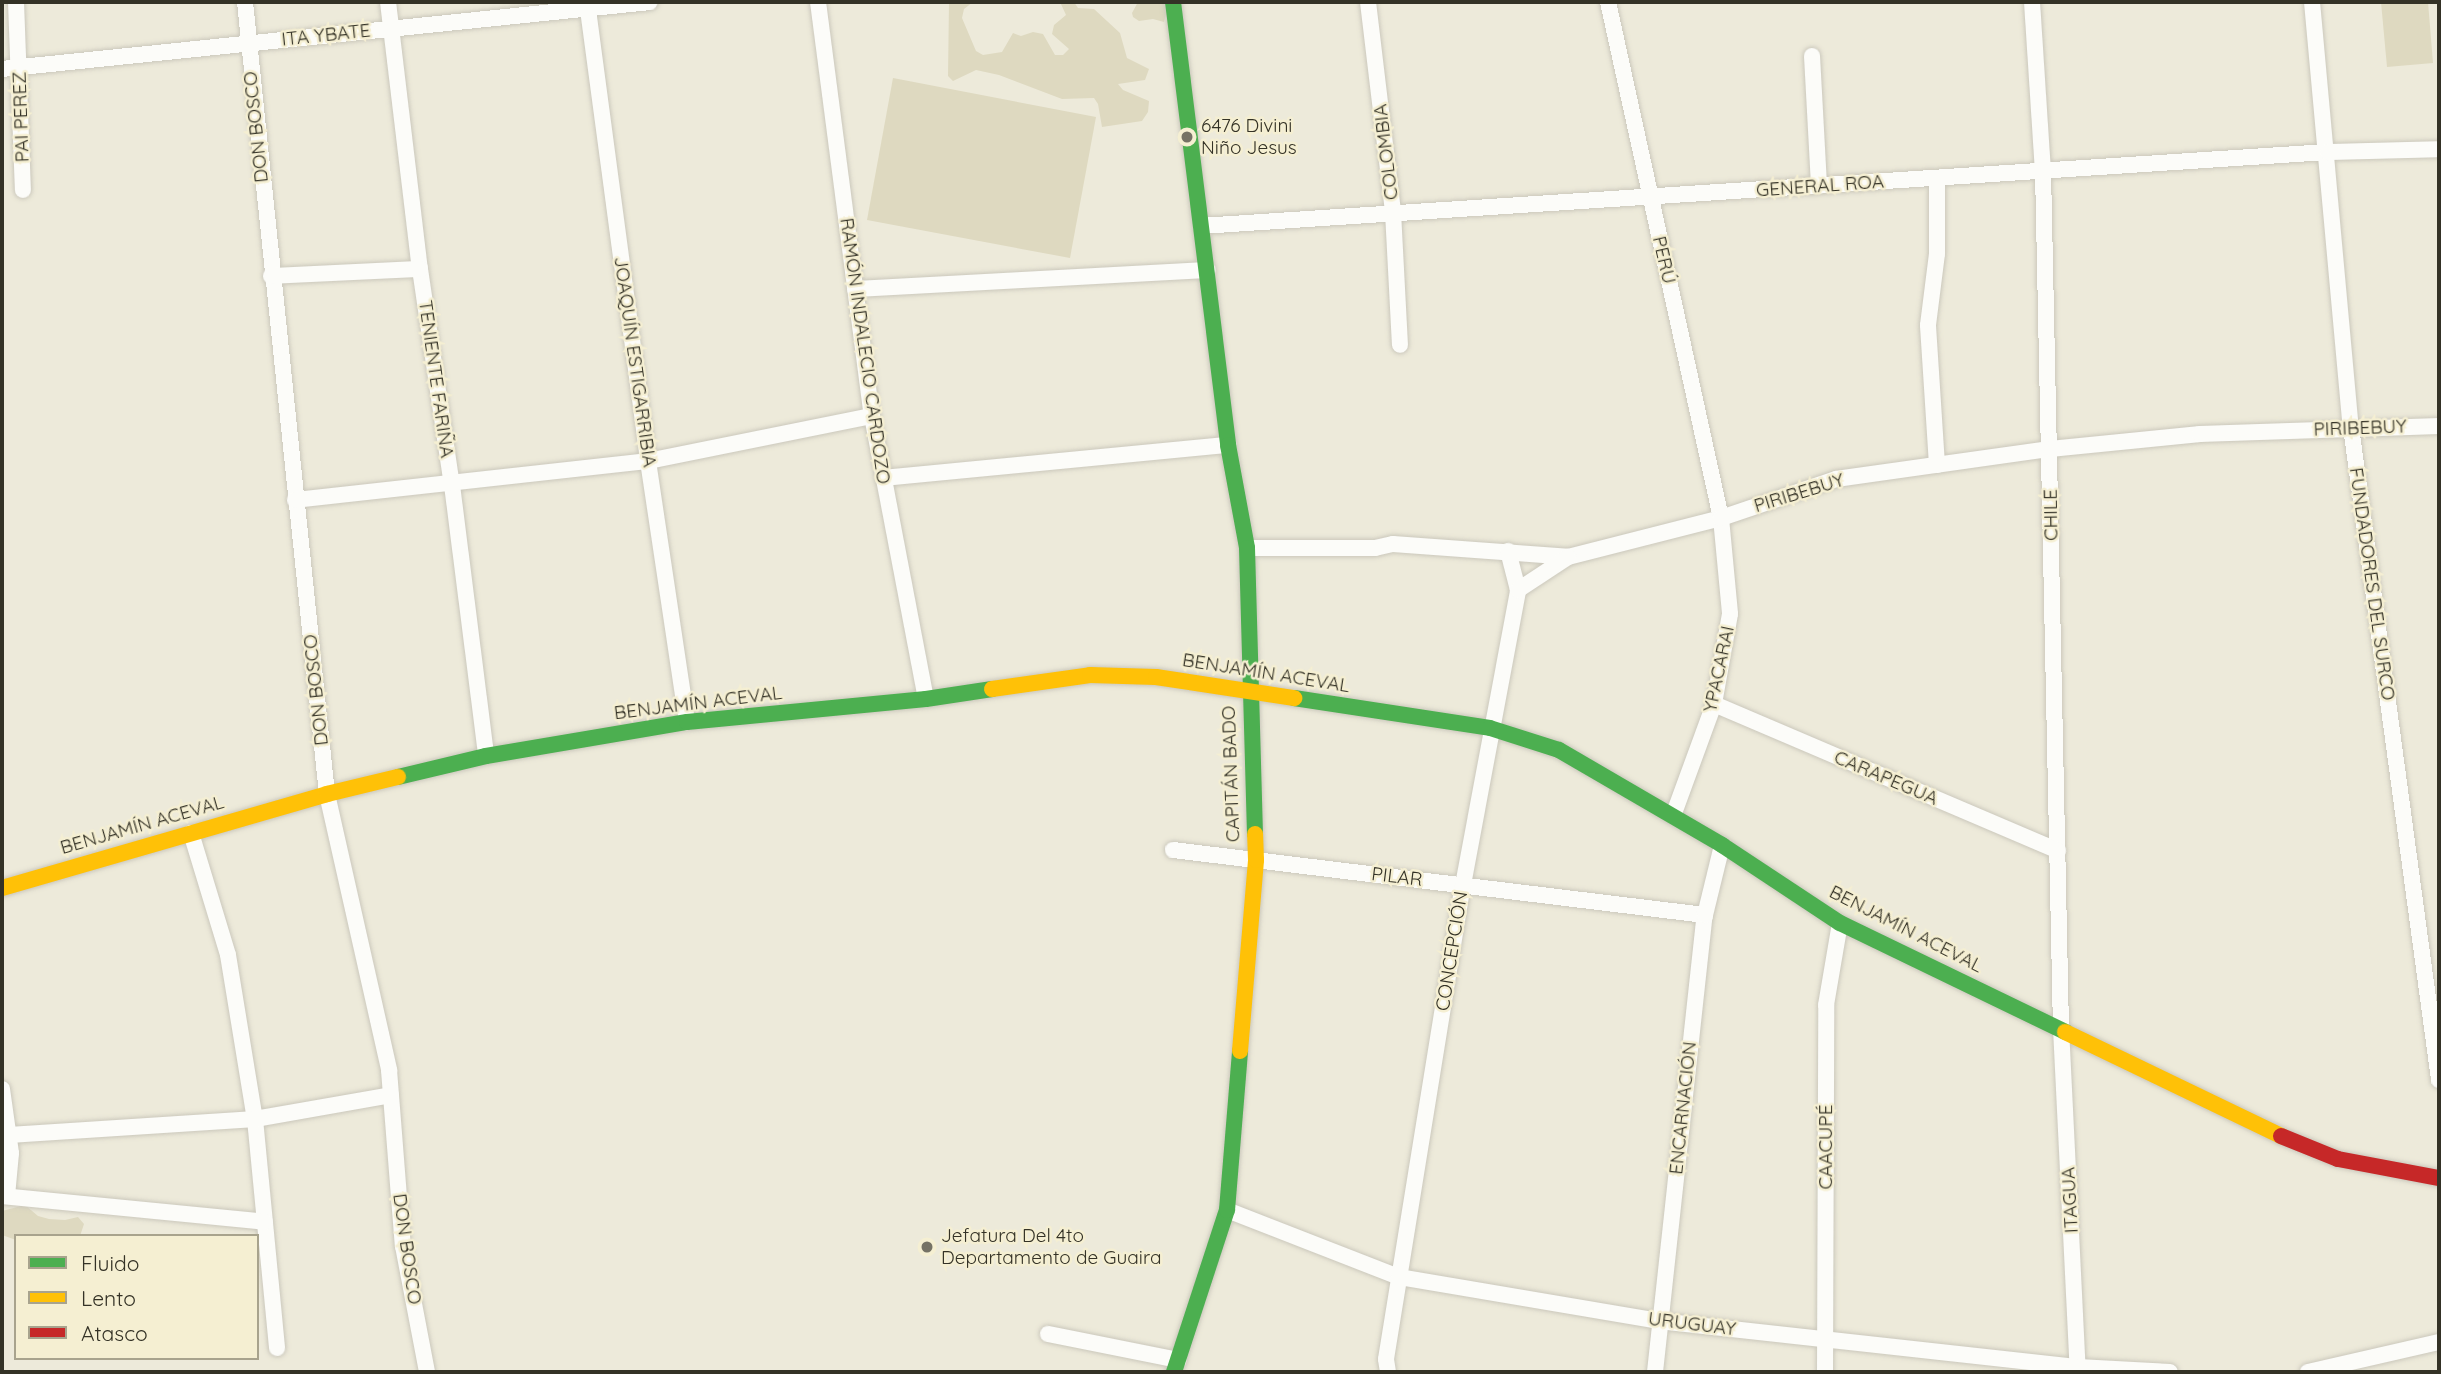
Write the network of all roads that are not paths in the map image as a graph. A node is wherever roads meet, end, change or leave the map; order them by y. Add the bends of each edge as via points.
1 (16, 2) edge
2 (245, 2) edge
3 (388, 2) edge
4 (650, 2) edge
5 (818, 2) edge
6 (1173, 2) edge
7 (1368, 2) edge
8 (1608, 2) edge
9 (2032, 2) edge
10 (2312, 2) edge
11 (587, 5) edge
12 (391, 29) junction
13 (247, 44) junction
14 (1812, 56) dead end
15 (19, 67) junction
16 (2, 69) edge
17 (2439, 149) edge
18 (2328, 152) junction
19 (2043, 170) junction
20 (1937, 178) junction
21 (1819, 186) junction
22 (23, 190) dead end
23 (1649, 197) junction
24 (1392, 212) junction
25 (1200, 226) junction
26 (420, 269) junction
27 (1206, 270) junction
28 (271, 276) junction
29 (855, 289) junction
30 (1401, 345) dead end
31 (872, 416) junction
32 (2439, 426) edge
33 (2351, 427) junction
34 (1228, 445) junction
35 (2050, 449) junction
36 (648, 461) junction
37 (1937, 465) junction
38 (883, 478) junction
39 (452, 485) junction
40 (295, 500) junction
41 (1721, 518) junction
42 (1247, 548) junction
43 (1508, 551) junction
44 (1568, 557) junction
45 (1518, 590) junction
46 (1249, 691) junction
47 (926, 699) junction
48 (1714, 704) junction
49 (687, 722) junction
50 (1490, 728) junction
51 (486, 756) junction
52 (327, 794) junction
53 (1673, 816) junction
54 (191, 833) junction
55 (1722, 845) junction
56 (1173, 850) dead end
57 (2058, 851) junction
58 (1256, 860) junction
59 (1463, 885) junction
60 (2, 888) edge
61 (1705, 915) junction
62 (1840, 923) junction
63 (2061, 1028) junction
64 (2439, 1080) edge
65 (2, 1089) edge
66 (391, 1095) junction
67 (256, 1119) junction
68 (9, 1135) junction
69 (2439, 1178) edge
70 (4, 1196) edge
71 (1227, 1210) junction
72 (265, 1222) junction
73 (1399, 1278) junction
74 (1660, 1321) junction
75 (1048, 1334) dead end
76 (1825, 1339) junction
77 (2439, 1342) edge
78 (276, 1348) dead end
79 (1176, 1366) edge
80 (2078, 1370) edge
81 (427, 1372) edge
82 (1388, 1372) edge
83 (1655, 1372) edge
84 (1825, 1372) edge
85 (2170, 1372) edge
86 (2308, 1372) edge

1 - 15 street, PAI PEREZ
2 - 13 street, DON BOSCO
3 - 12 street, TENIENTE FARIÑA
4 - 11 street, ITA YBATE
5 - 29 street, RAMÓN INDALECIO CARDOZO
6 - 25 street, CAPITÁN BADO
7 - 24 street, COLOMBIA
8 - 23 street, PERÚ
9 - 19 street, CHILE
10 - 18 street, FUNDADORES DEL SURCO
11 - 12 street, ITA YBATE
11 - 36 street, JOAQUÍN ESTIGARRIBIA
12 - 13 street, ITA YBATE
12 - 26 street, TENIENTE FARIÑA
13 - 15 street, ITA YBATE
13 - 28 street, DON BOSCO
14 - 21 street
15 - 16 street, ITA YBATE
15 - 22 street, PAI PEREZ
17 - 18 street, GENERAL ROA
18 - 19 street, GENERAL ROA
18 - 33 street, FUNDADORES DEL SURCO
19 - 20 street, GENERAL ROA
19 - 35 street, CHILE
20 - 21 street, GENERAL ROA
20 - 37 street via 1937,254 1928,325
21 - 23 street, GENERAL ROA
23 - 24 street, GENERAL ROA
23 - 41 street, PERÚ
24 - 25 street, GENERAL ROA
24 - 30 street, COLOMBIA
25 - 27 street, CAPITÁN BADO
26 - 28 street
26 - 39 street, TENIENTE FARIÑA
27 - 29 street
27 - 34 street, CAPITÁN BADO
28 - 40 street, DON BOSCO
29 - 31 street, RAMÓN INDALECIO CARDOZO
31 - 36 street
31 - 38 street, RAMÓN INDALECIO CARDOZO
32 - 33 street, PIRIBEBUY
33 - 35 street, PIRIBEBUY via 2200,434
33 - 64 street, FUNDADORES DEL SURCO
34 - 38 street
34 - 42 street, CAPITÁN BADO
35 - 37 street, PIRIBEBUY
35 - 57 street, CHILE
36 - 39 street
36 - 49 street, JOAQUÍN ESTIGARRIBIA
37 - 41 street, PIRIBEBUY via 1836,479
38 - 47 street, RAMÓN INDALECIO CARDOZO
39 - 40 street
39 - 51 street, TENIENTE FARIÑA
40 - 52 street, DON BOSCO
41 - 44 street, PIRIBEBUY
41 - 48 street, YPACARAI via 1730,614
42 - 43 street, PIRIBEBUY via 1375,548 1393,544
42 - 46 street, CAPITÁN BADO
43 - 44 street, PIRIBEBUY
43 - 45 street
44 - 45 street
45 - 50 street, CONCEPCIÓN
46 - 47 street, BENJAMÍN ACEVAL via 1156,677 1090,675
46 - 50 street, BENJAMÍN ACEVAL
46 - 58 street, CAPITÁN BADO
47 - 49 street, BENJAMÍN ACEVAL
48 - 53 street, YPACARAI
48 - 57 street, CARAPEGUA
49 - 51 street, BENJAMÍN ACEVAL
50 - 53 street, BENJAMÍN ACEVAL via 1559,750
50 - 59 street, CONCEPCIÓN
51 - 52 street, BENJAMÍN ACEVAL
52 - 54 street, BENJAMÍN ACEVAL
52 - 66 street, DON BOSCO
53 - 55 street, BENJAMÍN ACEVAL
54 - 60 street, BENJAMÍN ACEVAL
54 - 67 street via 228,955
55 - 61 street, ENCARNACIÓN
55 - 62 street, BENJAMÍN ACEVAL
56 - 58 street, PILAR
57 - 63 street, CHILE
58 - 59 street, PILAR
58 - 71 street, CAPITÁN BADO
59 - 61 street, PILAR
59 - 73 street, CONCEPCIÓN
61 - 74 street, ENCARNACIÓN
62 - 63 street, BENJAMÍN ACEVAL
62 - 76 street, CAACUPÉ via 1826,1005
63 - 69 street, BENJAMÍN ACEVAL via 2283,1137 2338,1159
63 - 80 street, ITAGUA
65 - 68 street
66 - 67 street
66 - 81 street, DON BOSCO via 403,1246
67 - 68 street
67 - 72 street
68 - 70 street
70 - 72 street
71 - 73 street, URUGUAY
71 - 79 street, CAPITÁN BADO
72 - 78 street
73 - 74 street, URUGUAY
73 - 82 street, CONCEPCIÓN
74 - 76 street, URUGUAY
74 - 83 street, ENCARNACIÓN
75 - 79 street
76 - 80 street, URUGUAY
76 - 84 street, CAACUPÉ
77 - 86 street
80 - 85 street, URUGUAY

